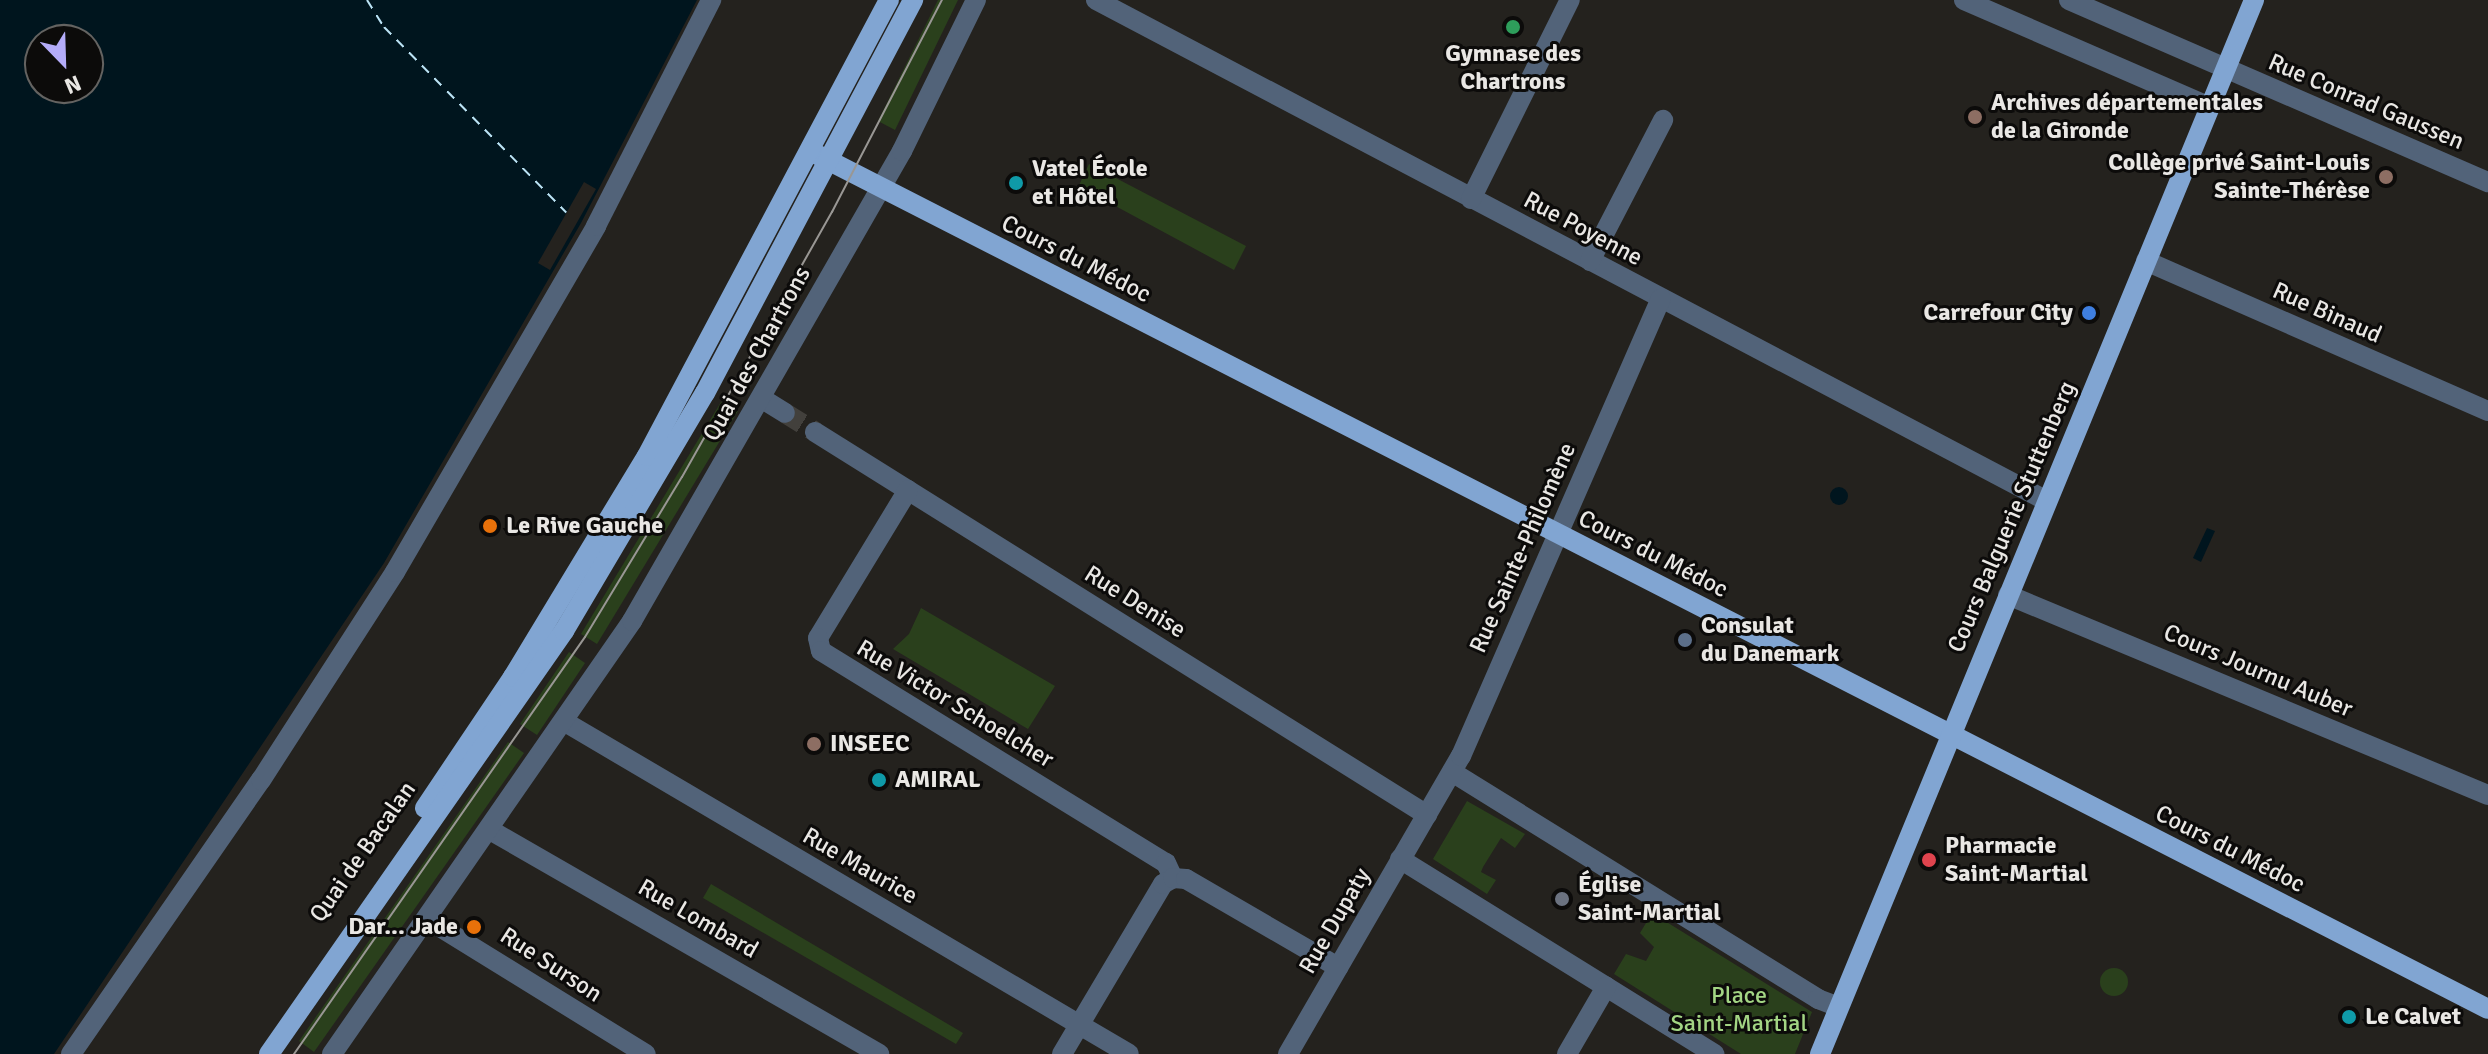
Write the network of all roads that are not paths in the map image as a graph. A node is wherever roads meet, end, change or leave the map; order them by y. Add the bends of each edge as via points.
1 (711, 0) edge
2 (889, 0) edge
3 (913, 0) edge
4 (976, 0) edge
5 (1096, 0) edge
6 (1570, 0) edge
7 (1964, 0) edge
8 (2069, 0) edge
9 (2254, 0) edge
10 (2226, 68) junction
11 (2210, 107) junction
12 (1663, 120) dead end
13 (812, 152) junction
14 (831, 162) junction
15 (2488, 182) edge
16 (881, 189) junction
17 (1471, 199) junction
18 (1590, 261) junction
19 (2146, 261) junction
20 (1661, 299) junction
21 (761, 398) junction
22 (2488, 411) edge
23 (785, 413) tunnel mouth
24 (815, 432) tunnel mouth
25 (908, 490) junction
26 (2047, 501) junction
27 (1557, 534) junction
28 (2008, 595) junction
29 (520, 682) junction
30 (565, 722) junction
31 (1951, 734) junction
32 (1452, 772) junction
33 (2488, 795) edge
34 (1427, 815) junction
35 (490, 830) junction
36 (1400, 859) junction
37 (1173, 878) junction
38 (427, 919) junction
39 (1338, 967) junction
40 (1606, 987) junction
41 (1839, 1007) junction
42 (2488, 1009) edge
43 (1079, 1024) junction
44 (71, 1054) edge
45 (254, 1054) edge
46 (269, 1054) edge
47 (332, 1054) edge
48 (646, 1054) edge
49 (879, 1054) edge
50 (1062, 1054) edge
51 (1129, 1054) edge
52 (1288, 1054) edge
53 (1567, 1054) edge
54 (1714, 1054) edge
55 (1820, 1054) edge

1 - 44 street via 596,226 402,576 126,990
2 - 13 main road, Quai des Chartrons
3 - 14 main road, Quai des Chartrons
4 - 16 street, Quai des Chartrons
5 - 17 street, Rue Poyenne
6 - 17 street
7 - 11 street
8 - 10 street, Rue Conrad Gaussen
9 - 10 main road, Cours Balguerie Stuttenberg
10 - 11 main road, Cours Balguerie Stuttenberg
10 - 15 street, Rue Conrad Gaussen
11 - 19 main road, Cours Balguerie Stuttenberg
12 - 18 street
13 - 14 main road, Cours du Médoc
13 - 29 main road, Quai des Chartrons
14 - 16 main road, Cours du Médoc
14 - 29 main road, Quai des Chartrons via 665,464
16 - 21 street, Quai des Chartrons
16 - 27 main road, Cours du Médoc
17 - 18 street, Rue Poyenne
18 - 20 street, Rue Poyenne
19 - 22 street, Rue Binaud
19 - 26 main road, Cours Balguerie Stuttenberg
20 - 26 street, Rue Poyenne
20 - 27 street, Rue Sainte-Philomène
21 - 23 street
21 - 30 street, Quai des Chartrons via 662,571
24 - 25 street, Rue Denise
25 - 34 street, Rue Denise
25 - 37 street, Rue Victor Schoelcher via 818,638 821,651 1166,863
26 - 28 main road, Cours Balguerie Stuttenberg
27 - 31 main road, Cours du Médoc
27 - 32 street, Rue Sainte-Philomène
28 - 31 main road, Cours Balguerie Stuttenberg
28 - 33 street, Cours Journu Auber
29 - 45 main road, Quai de Bacalan
29 - 46 main road, Quai de Bacalan
30 - 35 street
30 - 43 street, Rue Maurice
31 - 41 main road, Cours Balguerie Stuttenberg
31 - 42 main road, Cours du Médoc
32 - 34 street, Rue Sainte-Philomène
32 - 41 street via 1818,999
34 - 36 street, Rue Dupaty
35 - 38 street
35 - 49 street, Rue Lombard
36 - 39 street, Rue Dupaty
36 - 40 street
37 - 39 street via 1186,879
37 - 43 street via 1163,884
38 - 47 street
38 - 48 street, Rue Surson
39 - 52 street, Rue Dupaty
40 - 53 street
40 - 54 street
41 - 55 main road, Cours Balguerie Stuttenberg
43 - 50 street
43 - 51 street, Rue Maurice

